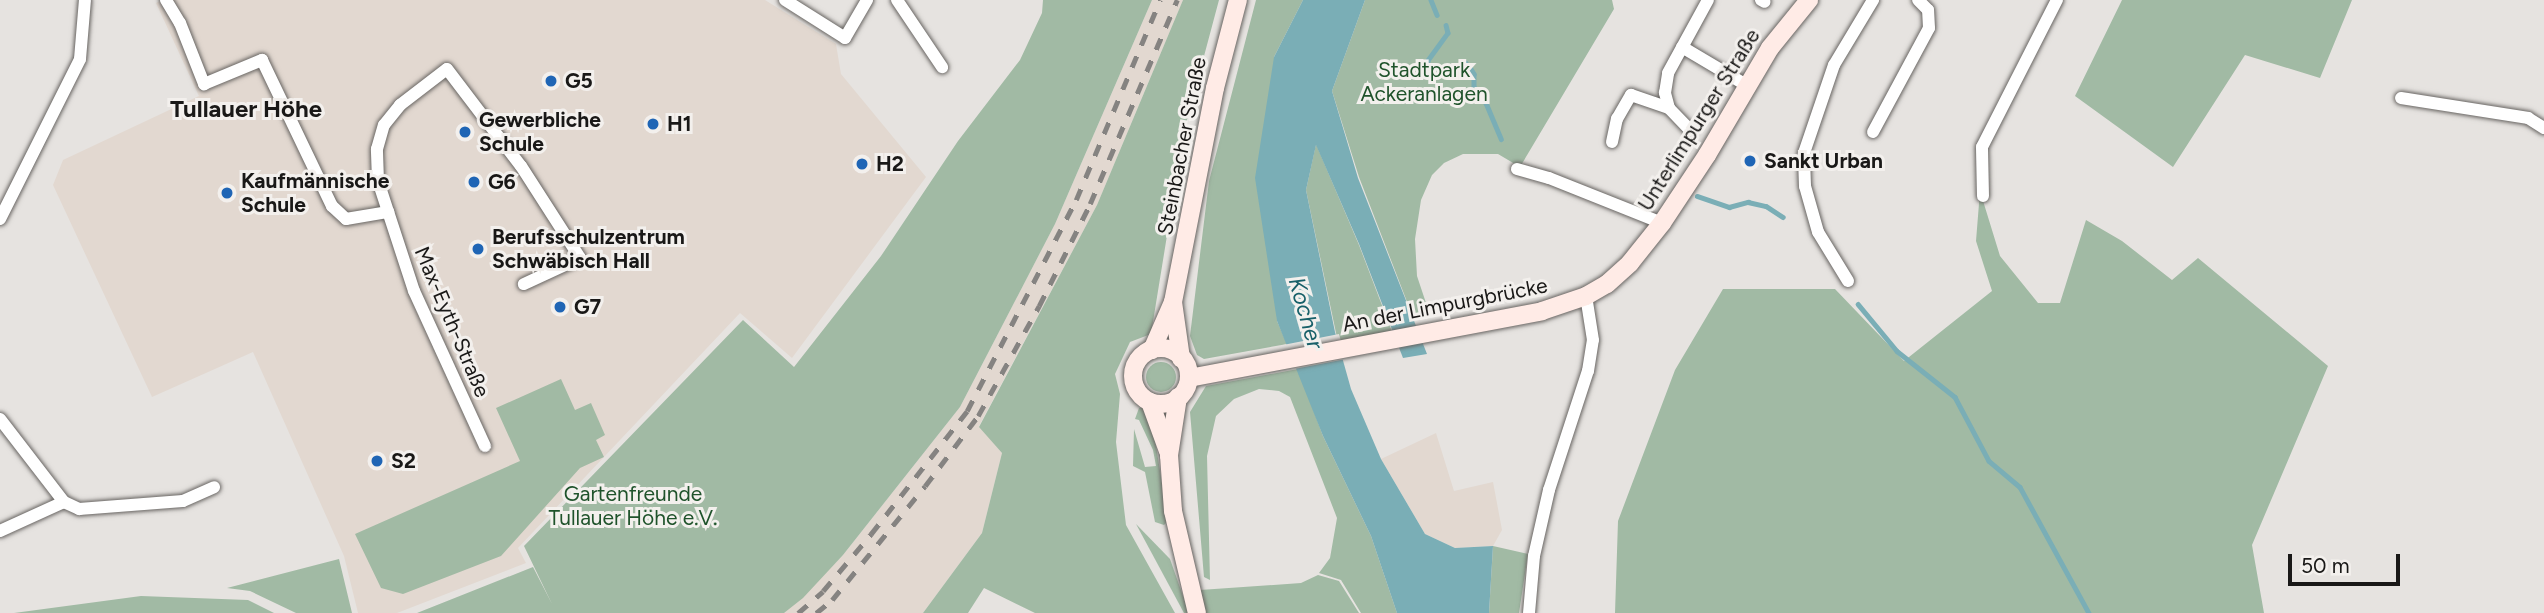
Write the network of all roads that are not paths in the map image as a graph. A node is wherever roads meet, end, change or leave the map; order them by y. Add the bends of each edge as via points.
1 (85, 0) edge
2 (166, 0) edge
3 (785, 0) edge
4 (867, 0) edge
5 (897, 0) edge
6 (1238, 0) edge
7 (1708, 0) edge
8 (1809, 0) edge
9 (1873, 0) edge
10 (1919, 0) edge
11 (2057, 0) edge
12 (1682, 47) junction
13 (942, 67) dead end
14 (1746, 85) junction
15 (2401, 98) dead end
16 (1669, 108) junction
17 (2544, 128) edge
18 (1690, 130) dead end
19 (1873, 132) dead end
20 (1612, 142) dead end
21 (1517, 169) dead end
22 (1983, 196) dead end
23 (387, 212) junction
24 (0, 219) edge
25 (1662, 223) junction
26 (1848, 281) dead end
27 (524, 284) dead end
28 (1586, 296) junction
29 (1173, 303) junction
30 (1152, 350) junction
31 (1181, 358) junction
32 (1189, 378) junction
33 (1178, 397) junction
34 (1150, 402) junction
35 (0, 419) edge
36 (485, 446) dead end
37 (1169, 454) junction
38 (214, 487) dead end
39 (64, 502) junction
40 (0, 531) edge
41 (1197, 613) edge
42 (1529, 613) edge

1 - 24 street via 80,59
2 - 23 street via 204,84 262,60 332,206 346,219
3 - 4 street via 845,38
5 - 13 street
6 - 29 main road, Steinbacher Straße via 1215,88
7 - 12 street
8 - 14 main road, Unterlimpurger Straße
9 - 26 street via 1834,65 1804,153 1805,186 1818,232
10 - 19 street via 1928,10 1929,28
11 - 22 street via 1982,147
12 - 14 street
12 - 16 street via 1668,73 1665,93
14 - 25 main road, Unterlimpurger Straße
15 - 17 street via 2528,118
16 - 18 street
16 - 20 street via 1631,95 1617,119
21 - 25 street
23 - 27 street, Max-Eyth-Straße via 378,181 377,149 384,125 400,105 447,69 521,166 580,258
23 - 36 street, Max-Eyth-Straße via 414,291
25 - 28 main road, Unterlimpurger Straße via 1630,263
28 - 32 main road, An der Limpurgbrücke via 1542,311
28 - 42 street via 1593,340 1588,371 1549,490 1534,556
29 - 30 main road, Steinbacher Straße
29 - 31 main road, Steinbacher Straße
30 - 31 main road via 1168,350
30 - 34 main road via 1138,360 1133,377 1138,393
31 - 32 main road
32 - 33 main road
33 - 34 main road via 1166,404
33 - 37 main road
34 - 37 main road
35 - 39 street
37 - 41 main road via 1173,511
38 - 39 street via 183,501 102,510 79,509
39 - 40 street

